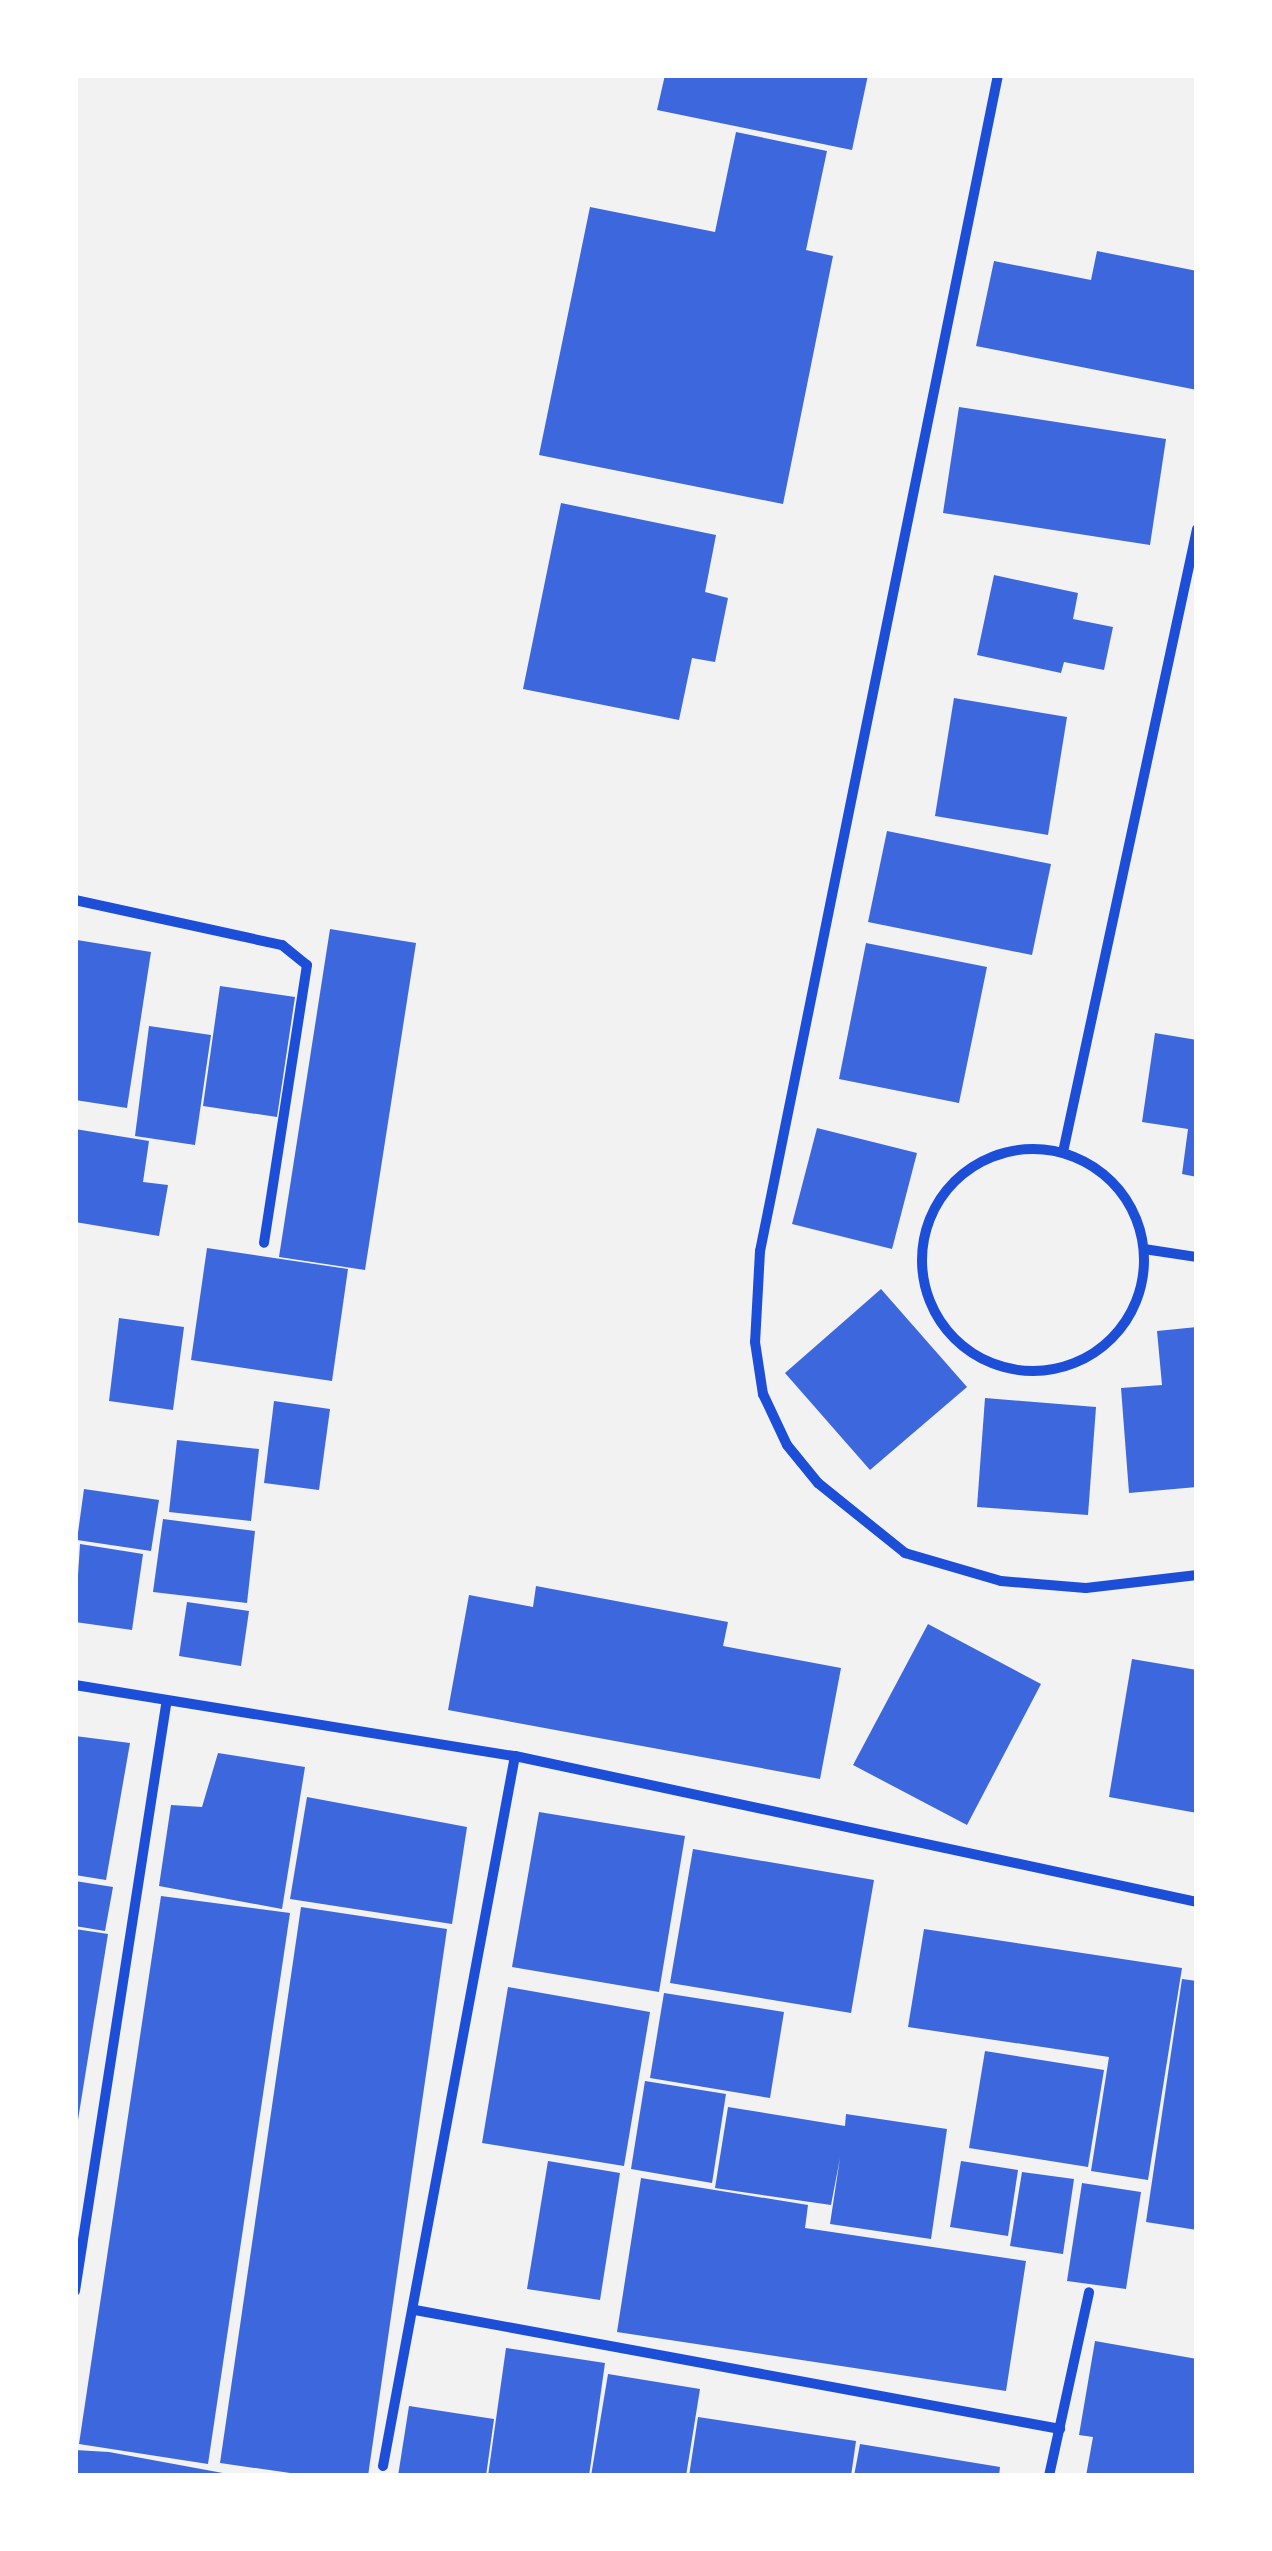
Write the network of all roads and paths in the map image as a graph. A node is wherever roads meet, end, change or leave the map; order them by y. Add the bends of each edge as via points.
1 (998, 75) edge
2 (1197, 529) edge
3 (75, 900) edge
4 (1063, 1152) junction
5 (264, 1243) dead end
6 (1144, 1248) junction
7 (1197, 1256) edge
8 (1197, 1575) edge
9 (75, 1685) edge
10 (166, 1704) junction
11 (515, 1756) junction
12 (1197, 1902) edge
13 (75, 2291) edge
14 (1090, 2292) dead end
15 (415, 2310) junction
16 (1060, 2429) junction
17 (383, 2466) dead end
18 (1049, 2476) edge

1 - 8 street via 760,1252 755,1342 763,1394 787,1446 818,1483 905,1553 1001,1580 1086,1588
2 - 4 street
3 - 5 street via 282,945 307,965
4 - 6 street via 1114,1182 1131,1205
4 - 6 street via 1034,1148 978,1162 936,1202 925,1229 924,1287 953,1337 1003,1367 1032,1371 1088,1357 1130,1316 1141,1290
6 - 7 street
9 - 10 street
10 - 11 street
10 - 13 street
11 - 12 street
11 - 15 street
14 - 16 street
15 - 16 street
15 - 17 street
16 - 18 street

